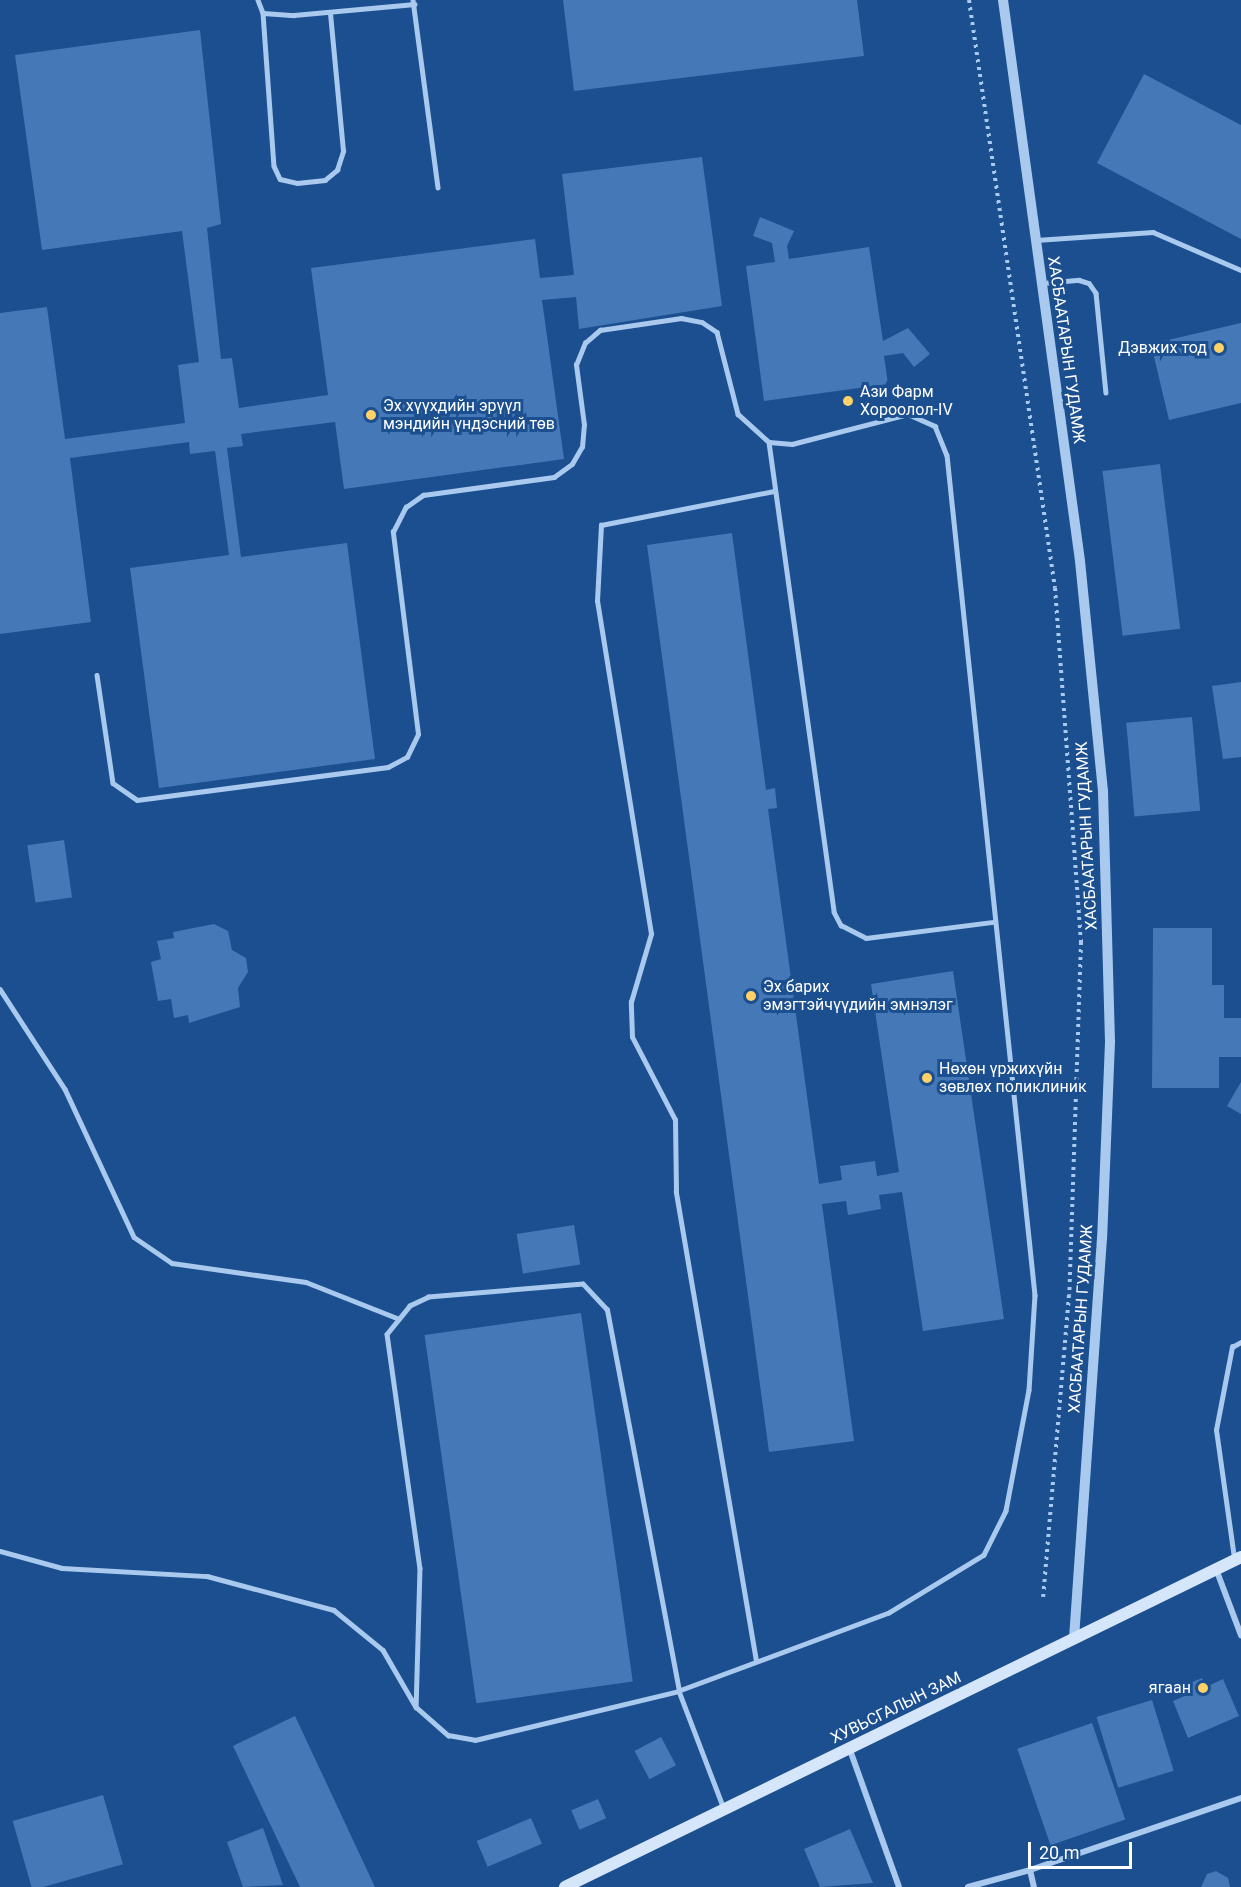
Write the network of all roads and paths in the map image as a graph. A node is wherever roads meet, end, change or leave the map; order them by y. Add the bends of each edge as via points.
1 (258, 0) edge
2 (969, 0) edge
3 (1003, 0) edge
4 (413, 2) edge
5 (263, 13) junction
6 (330, 13) junction
7 (438, 187) dead end
8 (1036, 240) junction
9 (1241, 270) edge
10 (1041, 283) junction
11 (1106, 393) dead end
12 (769, 442) junction
13 (774, 491) junction
14 (98, 675) dead end
15 (993, 922) junction
16 (0, 989) edge
17 (397, 1318) junction
18 (1241, 1341) edge
19 (0, 1551) edge
20 (1238, 1558) edge
21 (1216, 1569) junction
22 (1043, 1597) dead end
23 (1241, 1635) edge
24 (1074, 1639) junction
25 (756, 1661) junction
26 (679, 1691) junction
27 (416, 1707) junction
28 (850, 1750) junction
29 (1241, 1798) edge
30 (725, 1811) junction
31 (1030, 1870) junction
32 (565, 1887) edge
33 (898, 1887) edge
34 (968, 1887) edge
35 (1034, 1887) edge

1 - 5 lane
2 - 22 path via 1055,588 1081,942 1069,1295
3 - 8 street, ХАСБААТАРЫН ГУДАМЖ
4 - 6 lane
4 - 7 lane
5 - 6 lane
5 - 6 lane via 274,166 280,179 297,183 325,180 337,170 343,151
8 - 9 lane via 1153,232
8 - 10 street, ХАСБААТАРЫН ГУДАМЖ
10 - 11 lane via 1079,280 1089,283 1096,293
10 - 24 street, ХАСБААТАРЫН ГУДАМЖ via 1080,561 1104,791 1110,1042 1102,1238
12 - 13 lane
12 - 14 lane via 738,414 717,332 702,322 681,318 600,330 585,343 576,365 583,436 572,464 554,477 423,495 406,507 393,532 418,734 407,757 388,767 137,800 113,783
12 - 15 lane via 792,444 908,414 935,426 946,455
13 - 15 lane via 834,912 841,925 866,938
13 - 25 lane via 601,525 597,601 651,934 631,1002 632,1037 675,1120 676,1192
15 - 25 lane via 1035,1295 1029,1390 1006,1511 984,1555 947,1581 878,1618
16 - 17 lane via 65,1089 134,1237 172,1263 306,1282
17 - 26 lane via 429,1297 566,1284 583,1284 596,1293 607,1310
17 - 27 lane via 387,1334 420,1568
18 - 20 lane via 1232,1347 1216,1430
19 - 27 lane via 62,1568 207,1576 334,1610 383,1650
20 - 21 main road, ХУВЬСГАЛЫН ЗАМ
21 - 23 street
21 - 24 main road, ХУВЬСГАЛЫН ЗАМ
24 - 28 main road, ХУВЬСГАЛЫН ЗАМ
25 - 26 lane
26 - 27 lane via 475,1740 448,1735
26 - 30 lane
28 - 30 main road, ХУВЬСГАЛЫН ЗАМ
28 - 33 street
29 - 31 street
30 - 32 main road, ХУВЬСГАЛЫН ЗАМ
31 - 34 street
31 - 35 street

